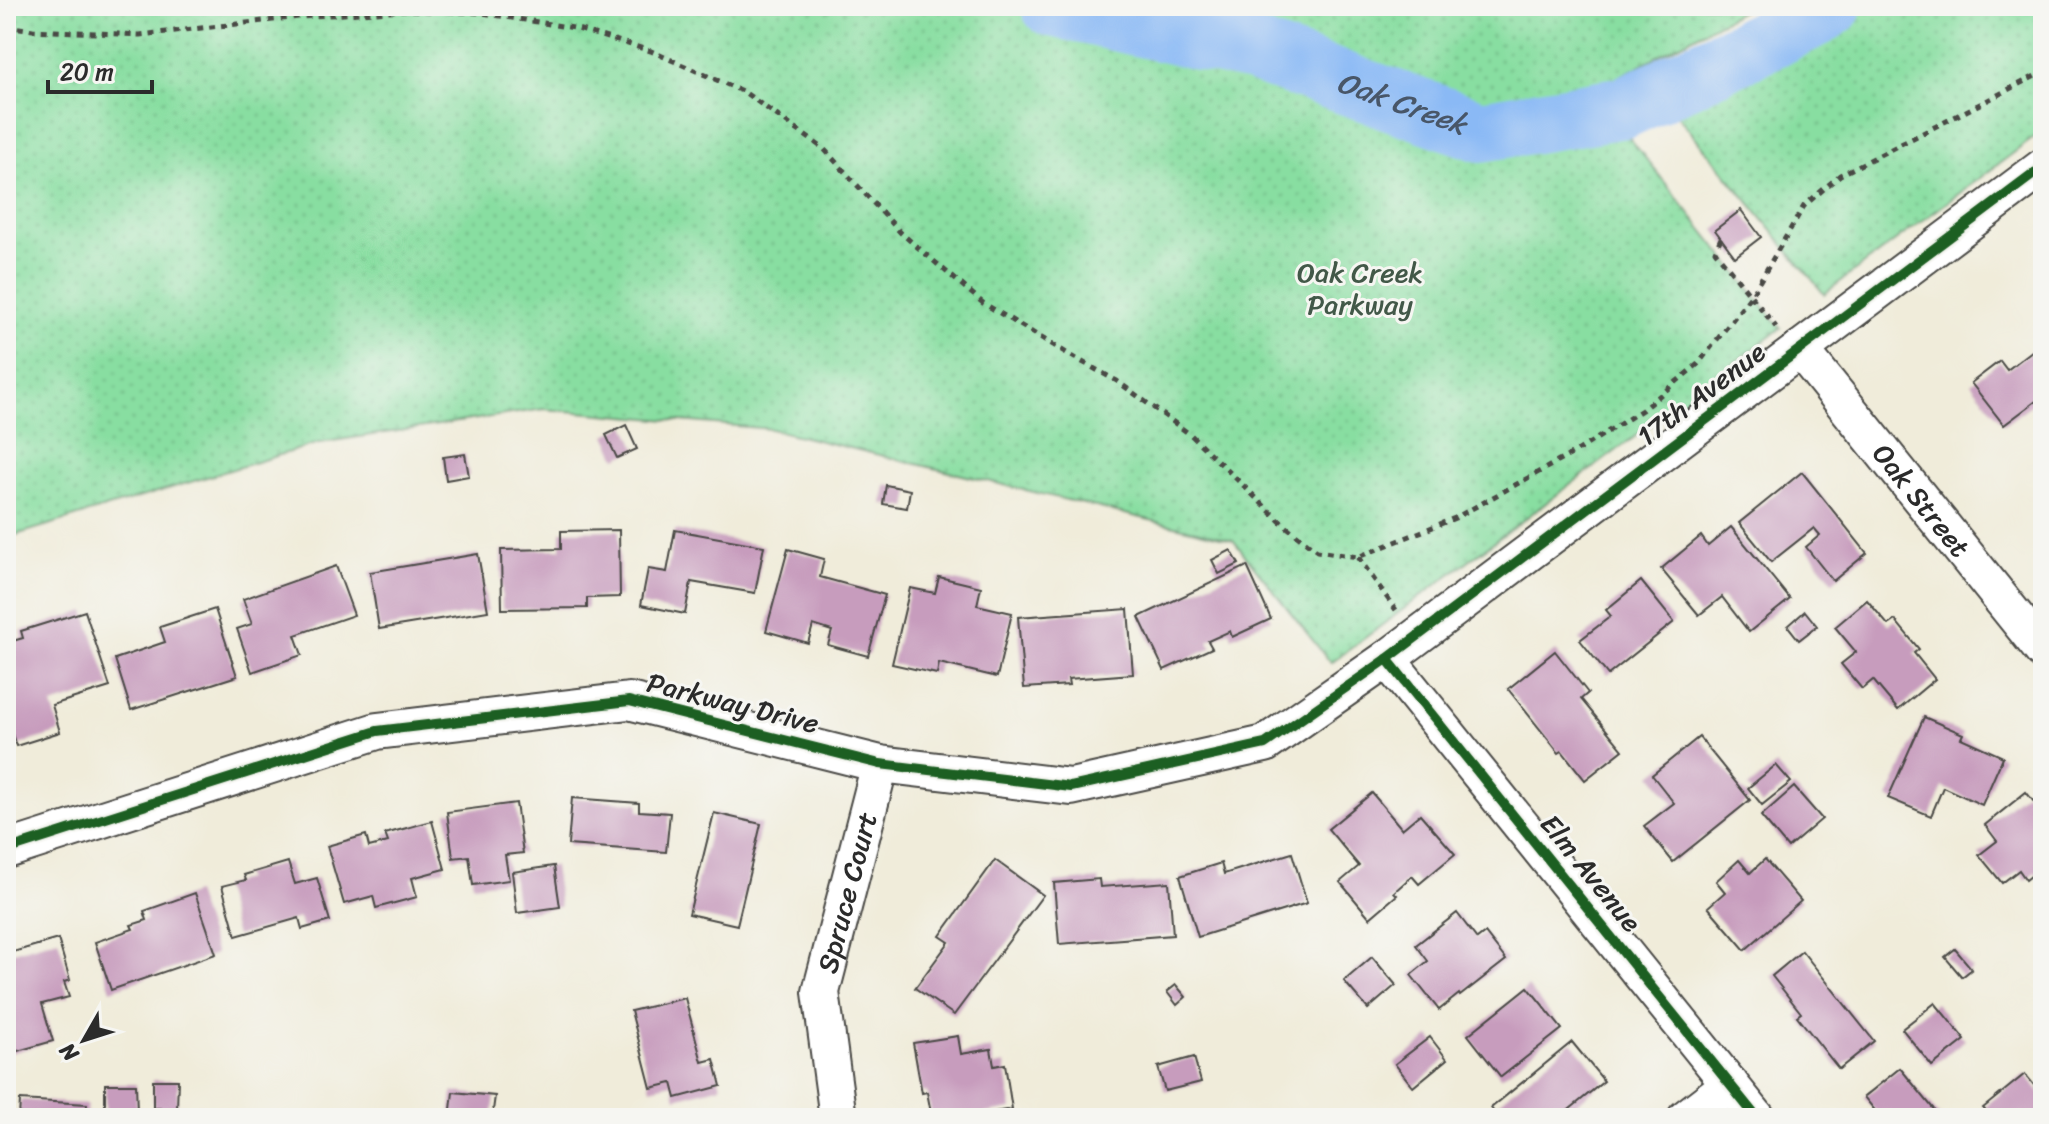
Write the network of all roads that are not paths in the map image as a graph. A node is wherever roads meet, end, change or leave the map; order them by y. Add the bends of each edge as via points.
1 (2043, 167) edge
2 (1800, 349) junction
3 (2043, 651) edge
4 (1387, 659) junction
5 (880, 764) junction
6 (6, 850) edge
7 (1730, 1084) junction
8 (838, 1118) edge
9 (1686, 1118) edge
10 (1757, 1118) edge

1 - 2 street, 17th Avenue
2 - 3 street, Oak Street
2 - 4 street, 17th Avenue
4 - 5 street, Parkway Drive via 1265,744 1071,787
4 - 7 street, Elm Avenue
5 - 6 street, Parkway Drive via 629,701 377,731
5 - 8 street, Spruce Court via 821,992
7 - 9 street
7 - 10 street, Elm Avenue

